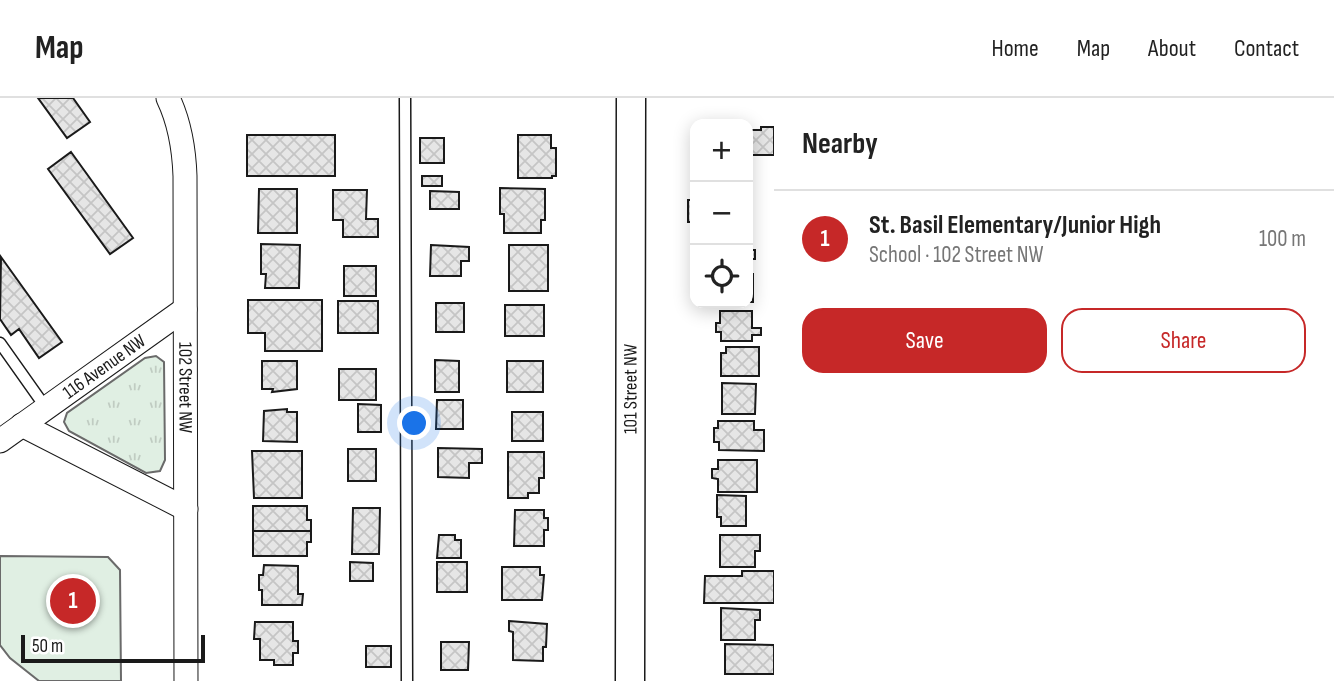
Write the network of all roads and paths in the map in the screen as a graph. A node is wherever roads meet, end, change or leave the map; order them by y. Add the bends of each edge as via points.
1 (168, 98) edge
2 (405, 98) edge
3 (631, 98) edge
4 (185, 309) junction
5 (0, 343) edge
6 (46, 408) junction
7 (22, 425) junction
8 (1, 438) edge
9 (186, 509) junction
10 (186, 681) edge
11 (407, 681) edge
12 (630, 681) edge

1 - 4 street, 102 Street NW via 184,155
2 - 11 lane
3 - 12 street, 101 Street NW
4 - 6 street, 116 Avenue NW
4 - 9 street, 102 Street NW
5 - 6 lane
6 - 7 street, 116 Avenue NW
7 - 8 street, 116 Avenue NW
7 - 9 street
9 - 10 street, 102 Street NW

